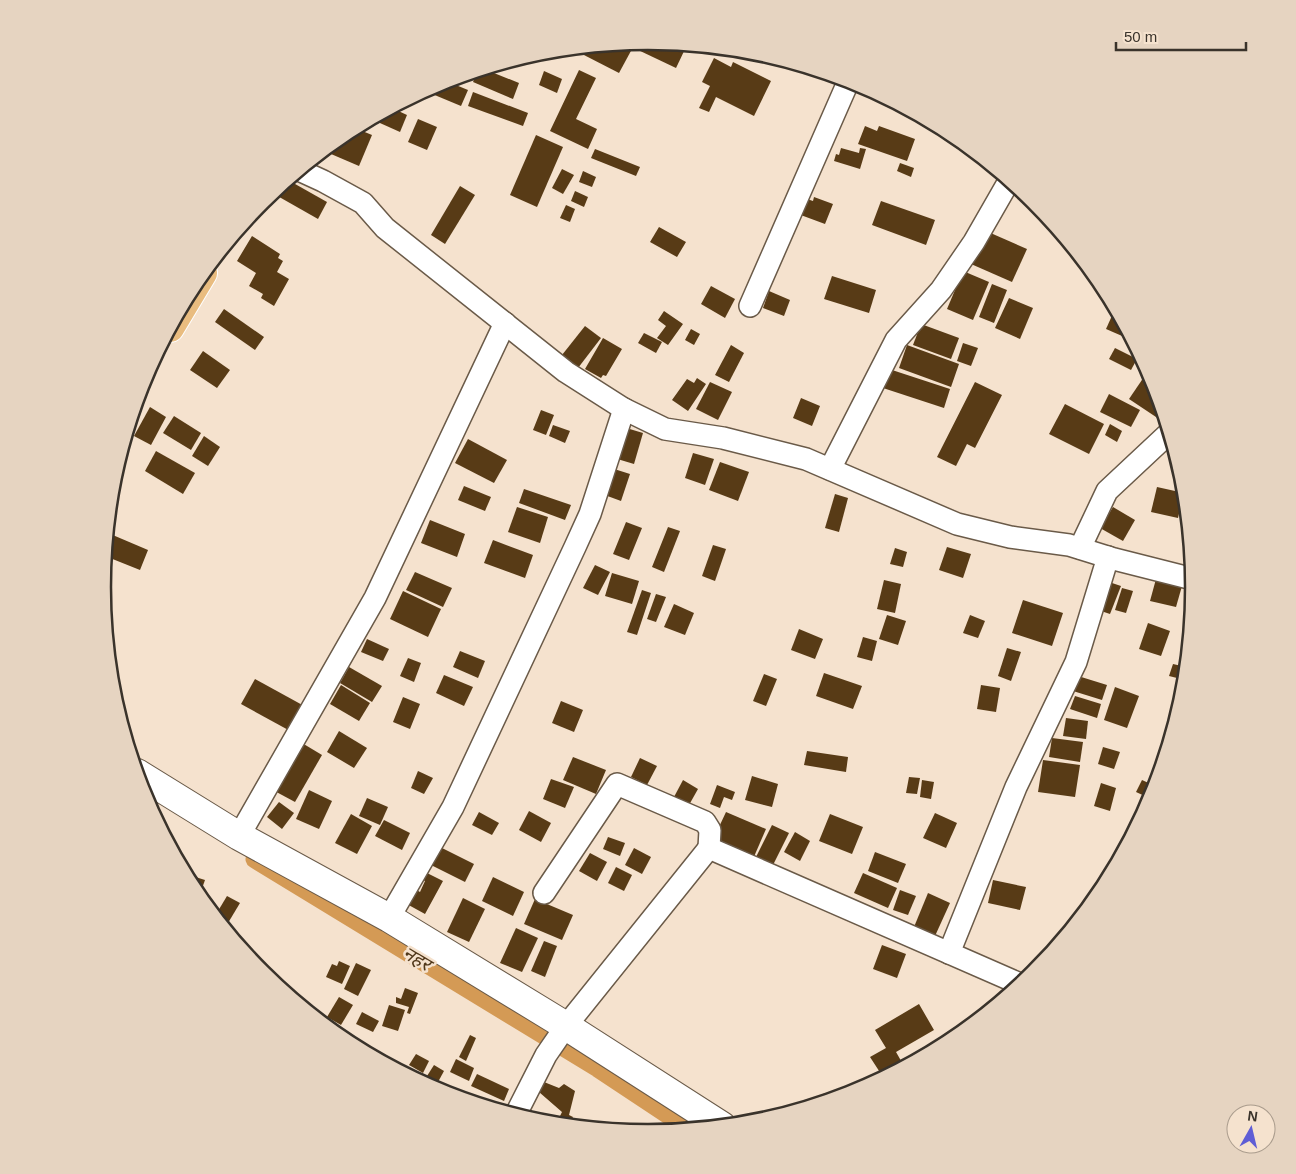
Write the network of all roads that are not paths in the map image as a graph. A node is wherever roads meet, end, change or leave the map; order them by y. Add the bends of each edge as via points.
1 (846, 88) edge
2 (306, 173) edge
3 (1006, 187) edge
4 (750, 306) dead end
5 (505, 323) junction
6 (624, 409) junction
7 (1164, 438) edge
8 (830, 469) junction
9 (1080, 548) junction
10 (1108, 557) junction
11 (1185, 577) edge
12 (146, 779) edge
13 (239, 836) junction
14 (709, 848) junction
15 (544, 893) dead end
16 (388, 918) junction
17 (949, 953) junction
18 (1013, 981) edge
19 (566, 1026) junction
20 (519, 1108) edge
21 (712, 1120) edge

1 - 4 street
2 - 5 street via 363,203 385,228
3 - 8 street via 941,290 896,340
5 - 6 street via 566,372
5 - 13 street via 375,598
6 - 8 street via 665,428 723,438 806,459
6 - 16 street via 590,514 575,547 453,807
7 - 9 street via 1107,491
8 - 9 street via 957,524 1010,537
9 - 10 street
10 - 11 street
10 - 17 street via 1076,662 1016,787
12 - 13 street
13 - 16 street
14 - 15 street via 710,830 706,822 616,784
14 - 17 street
14 - 19 street
16 - 19 street
17 - 18 street
19 - 20 street via 546,1055
19 - 21 street

